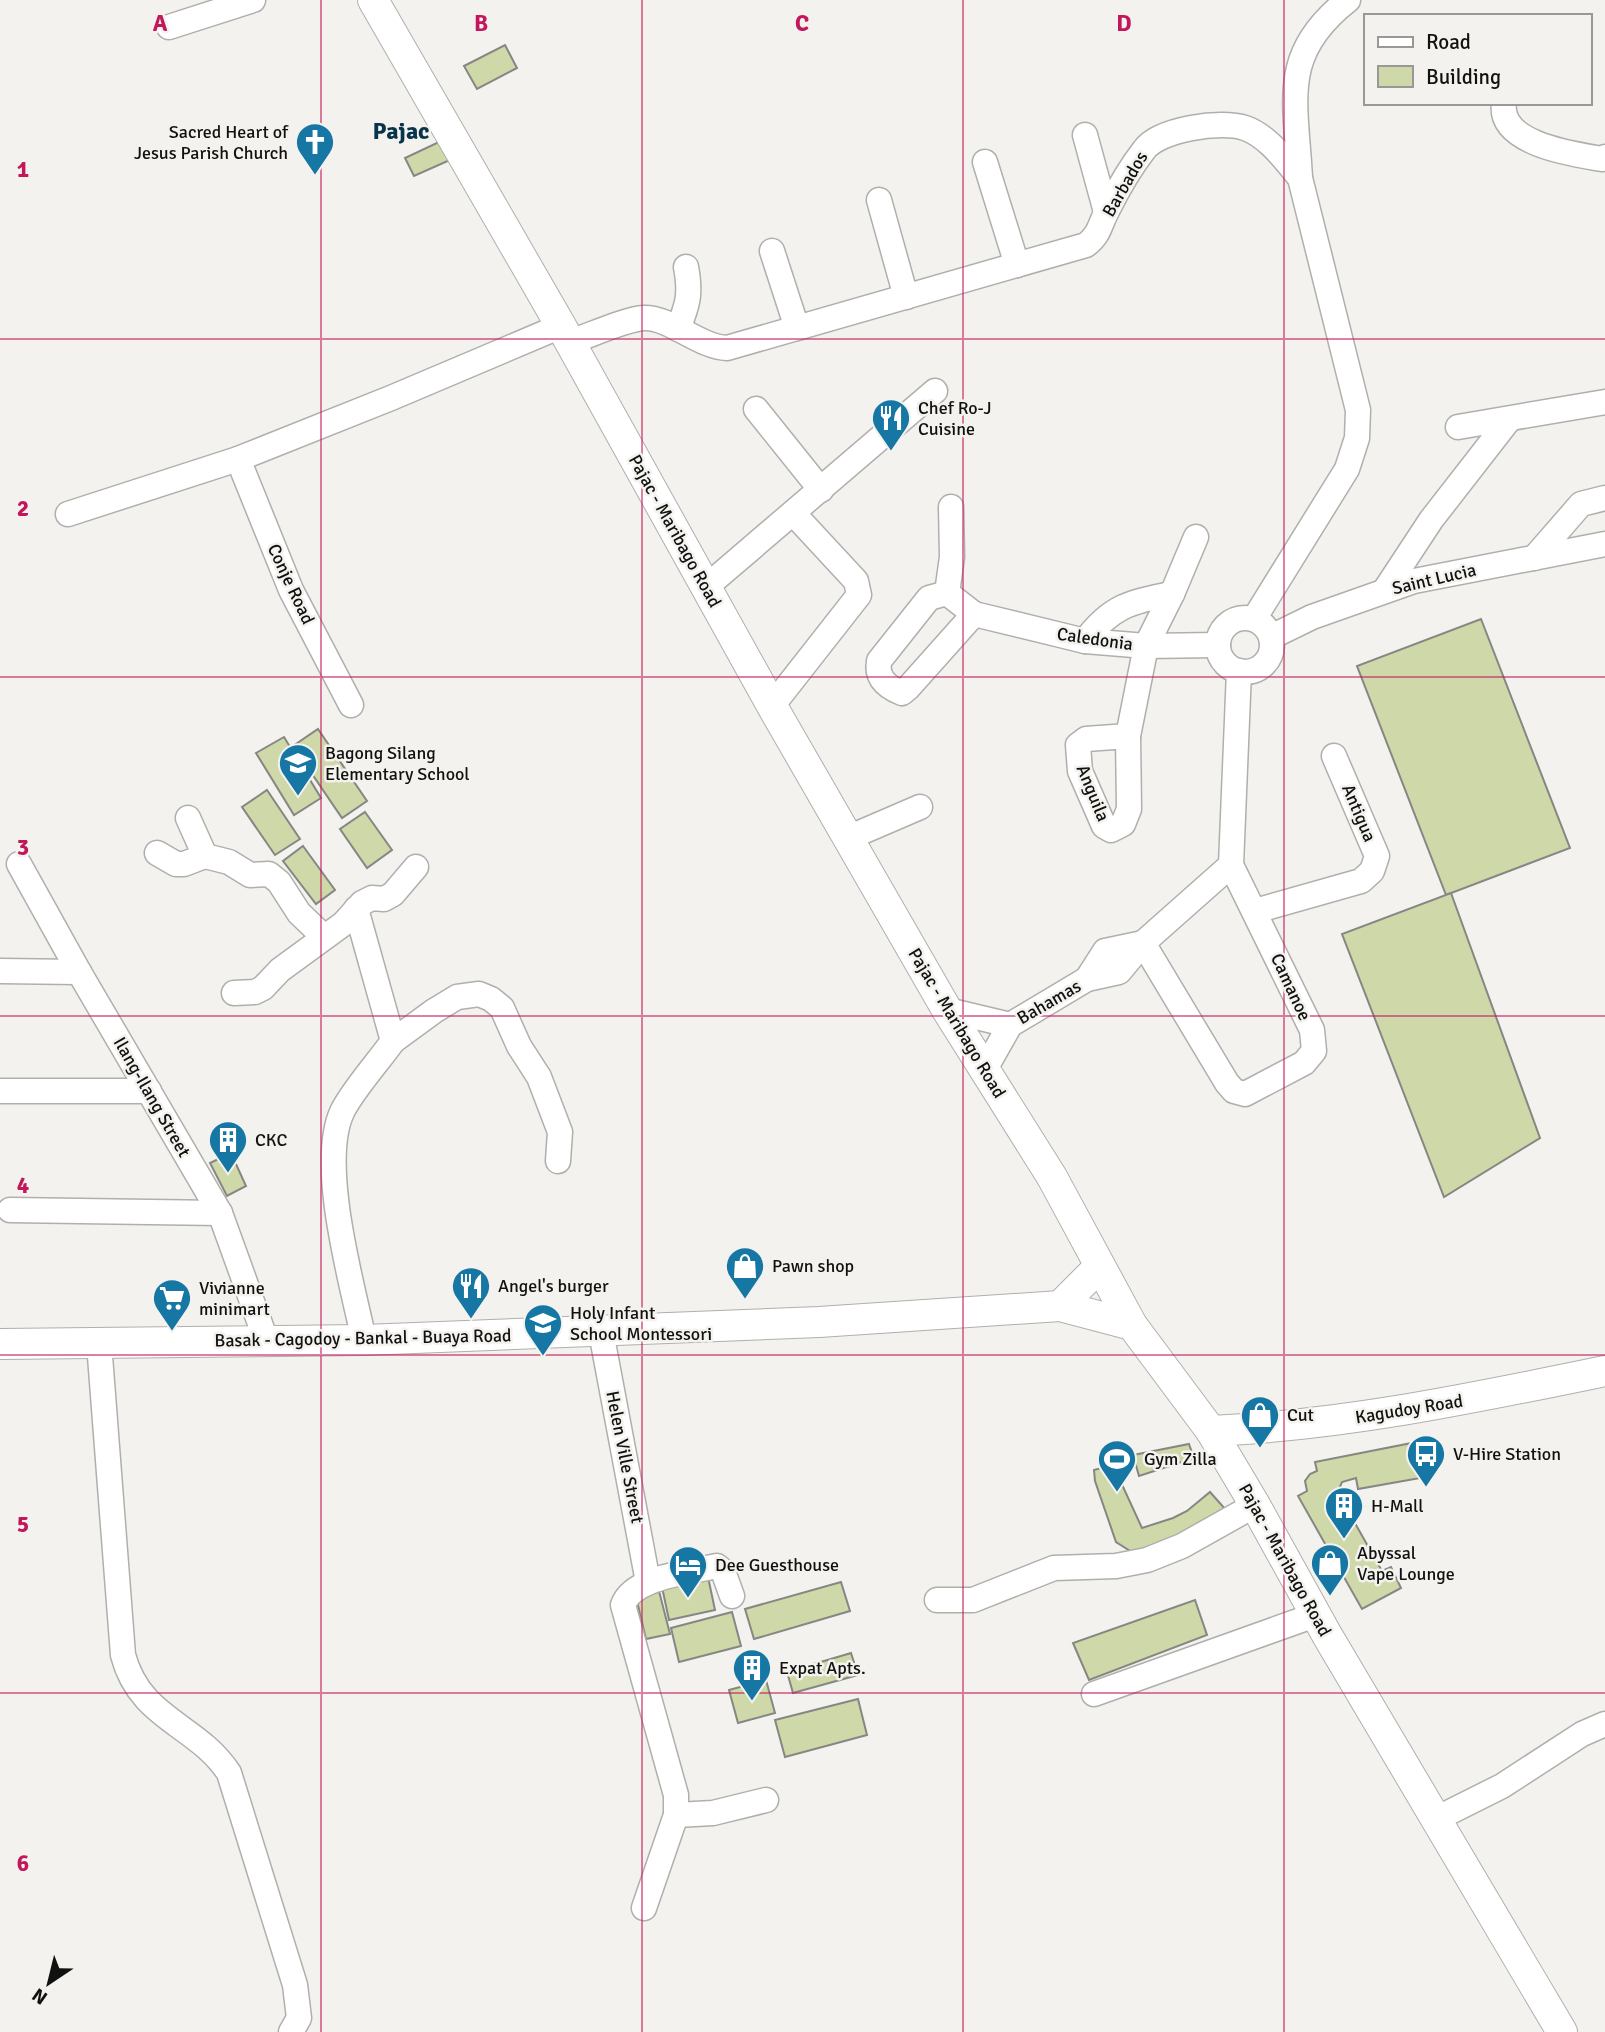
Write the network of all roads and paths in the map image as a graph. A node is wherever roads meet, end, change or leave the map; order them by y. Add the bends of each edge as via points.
1 (253, 0) edge
2 (373, 0) edge
3 (1348, 0) edge
4 (169, 27) dead end
5 (1504, 105) edge
6 (1084, 135) dead end
7 (1605, 157) edge
8 (985, 162) dead end
9 (1300, 178) junction
10 (879, 200) dead end
11 (1106, 212) junction
12 (772, 251) dead end
13 (1017, 265) junction
14 (687, 267) dead end
15 (906, 298) junction
16 (797, 328) junction
17 (678, 329) junction
18 (565, 334) junction
19 (934, 391) dead end
20 (1605, 402) edge
21 (756, 409) dead end
22 (1508, 421) junction
23 (1458, 427) dead end
24 (238, 459) junction
25 (821, 490) junction
26 (1605, 498) edge
27 (951, 507) dead end
28 (793, 513) junction
29 (68, 514) dead end
30 (1196, 537) dead end
31 (1605, 544) edge
32 (1534, 558) junction
33 (706, 587) junction
34 (1385, 590) junction
35 (947, 593) junction
36 (1172, 594) junction
37 (974, 614) junction
38 (1254, 619) junction
39 (1271, 637) junction
40 (1085, 641) junction
41 (1217, 645) junction
42 (1146, 646) junction
43 (1239, 671) junction
44 (351, 705) dead end
45 (772, 706) junction
46 (1128, 736) dead end
47 (1334, 756) dead end
48 (920, 807) dead end
49 (188, 818) dead end
50 (848, 838) junction
51 (157, 853) dead end
52 (205, 856) junction
53 (19, 864) dead end
54 (1231, 865) junction
55 (416, 867) dead end
56 (356, 909) junction
57 (1255, 911) junction
58 (324, 937) junction
59 (1143, 943) junction
60 (0, 971) edge
61 (79, 972) junction
62 (234, 993) dead end
63 (947, 1010) junction
64 (1010, 1024) junction
65 (393, 1041) junction
66 (985, 1069) junction
67 (0, 1091) edge
68 (149, 1091) junction
69 (558, 1161) dead end
70 (10, 1210) dead end
71 (220, 1213) junction
72 (1099, 1267) junction
73 (1060, 1306) junction
74 (1132, 1325) junction
75 (601, 1332) junction
76 (266, 1340) junction
77 (364, 1340) junction
78 (99, 1343) junction
79 (0, 1344) edge
80 (1605, 1371) edge
81 (1211, 1431) junction
82 (1255, 1506) junction
83 (648, 1582) junction
84 (732, 1596) dead end
85 (937, 1601) dead end
86 (1315, 1615) junction
87 (1094, 1694) dead end
88 (1605, 1724) edge
89 (766, 1800) dead end
90 (677, 1815) junction
91 (1436, 1819) junction
92 (644, 1908) dead end
93 (291, 2032) edge
94 (1562, 2032) edge

1 - 4 street
2 - 18 street, Pajac - Maribago Road
3 - 9 street via 1318,28 1298,63
5 - 7 street via 1509,126 1534,142 1559,152
6 - 11 street
8 - 13 street
9 - 11 street, Barbados via 1278,151 1244,127 1177,130 1146,146
9 - 38 street, Barbados via 1356,396 1357,438 1342,478
10 - 15 street
11 - 13 street, Barbados via 1097,236 1086,245
12 - 16 street
13 - 15 street, Barbados
14 - 17 street via 688,305
15 - 16 street, Barbados
16 - 17 street, Barbados via 727,348 715,348
17 - 18 street, Barbados via 644,318
18 - 24 street, Barbados
18 - 33 street, Pajac - Maribago Road
19 - 25 street
20 - 22 street
21 - 25 street
22 - 23 street
22 - 34 street via 1431,520
24 - 29 street, Barbados
24 - 44 street, Conje Road via 291,590
25 - 28 street
26 - 32 street via 1581,504
27 - 35 street
28 - 33 street
28 - 45 street via 856,581 859,595
30 - 36 street
31 - 32 street, Saint Lucia
32 - 34 street, Saint Lucia
33 - 45 street, Pajac - Maribago Road
34 - 39 street, Saint Lucia
35 - 37 street
35 - 37 street via 929,598 879,661 881,678 889,688 902,693 908,688
36 - 40 street via 1136,600 1100,620
36 - 42 street
37 - 40 street, Caledonia
38 - 39 street
38 - 41 street via 1239,618 1227,624
39 - 43 street via 1271,654 1265,664 1250,672
40 - 42 street, Caledonia
41 - 42 street, Caledonia
41 - 43 street via 1223,662
42 - 46 street
43 - 54 street
45 - 50 street, Pajac - Maribago Road
47 - 57 street, Antigua via 1377,856 1373,872 1361,881
48 - 50 street
49 - 52 street
50 - 63 street, Pajac - Maribago Road
51 - 52 street via 176,864
52 - 58 street via 229,862 250,875 269,874
53 - 61 street, Ilang-Ilang Street
54 - 57 street, Camanoe
54 - 59 street
55 - 56 street via 393,894 372,898
56 - 58 street
56 - 65 street
57 - 59 street, Camanoe via 1312,1030 1314,1051 1304,1063 1245,1094 1227,1083
58 - 62 street via 263,988
59 - 64 street, Bahamas via 1119,972 1087,979
60 - 61 street
61 - 68 street, Ilang-Ilang Street
63 - 64 street, Bahamas
63 - 66 street, Pajac - Maribago Road
64 - 66 street, Bahamas
65 - 69 street via 457,997 479,994 491,999 502,1008 549,1100 561,1132
65 - 77 street via 343,1111 336,1133 335,1196
66 - 72 street, Pajac - Maribago Road via 1052,1177
67 - 68 street
68 - 71 street, Ilang-Ilang Street
70 - 71 street
71 - 76 street, Ilang-Ilang Street
72 - 73 street
72 - 74 street, Pajac - Maribago Road
73 - 74 street, Basak - Cagodoy - Bankal - Buaya Road
73 - 75 street, Basak - Cagodoy - Bankal - Buaya Road
74 - 81 street, Pajac - Maribago Road
75 - 77 street, Basak - Cagodoy - Bankal - Buaya Road
75 - 83 street, Helen Ville Street
76 - 77 street, Basak - Cagodoy - Bankal - Buaya Road
76 - 78 street, Basak - Cagodoy - Bankal - Buaya Road
78 - 79 street, Basak - Cagodoy - Bankal - Buaya Road
78 - 93 street via 127,1671 159,1713 218,1756 229,1773 295,1985 299,2018
80 - 81 street, Kagudoy Road via 1435,1406 1279,1428
81 - 82 street, Pajac - Maribago Road
82 - 85 street via 1147,1560 1116,1566 1054,1567 973,1600
82 - 86 street, Pajac - Maribago Road
83 - 84 street via 717,1566
83 - 90 street via 626,1596 623,1605 676,1795
86 - 87 street
86 - 91 street, Pajac - Maribago Road
88 - 91 street via 1502,1786
89 - 90 street via 713,1813
90 - 92 street
91 - 94 street, Pajac - Maribago Road

